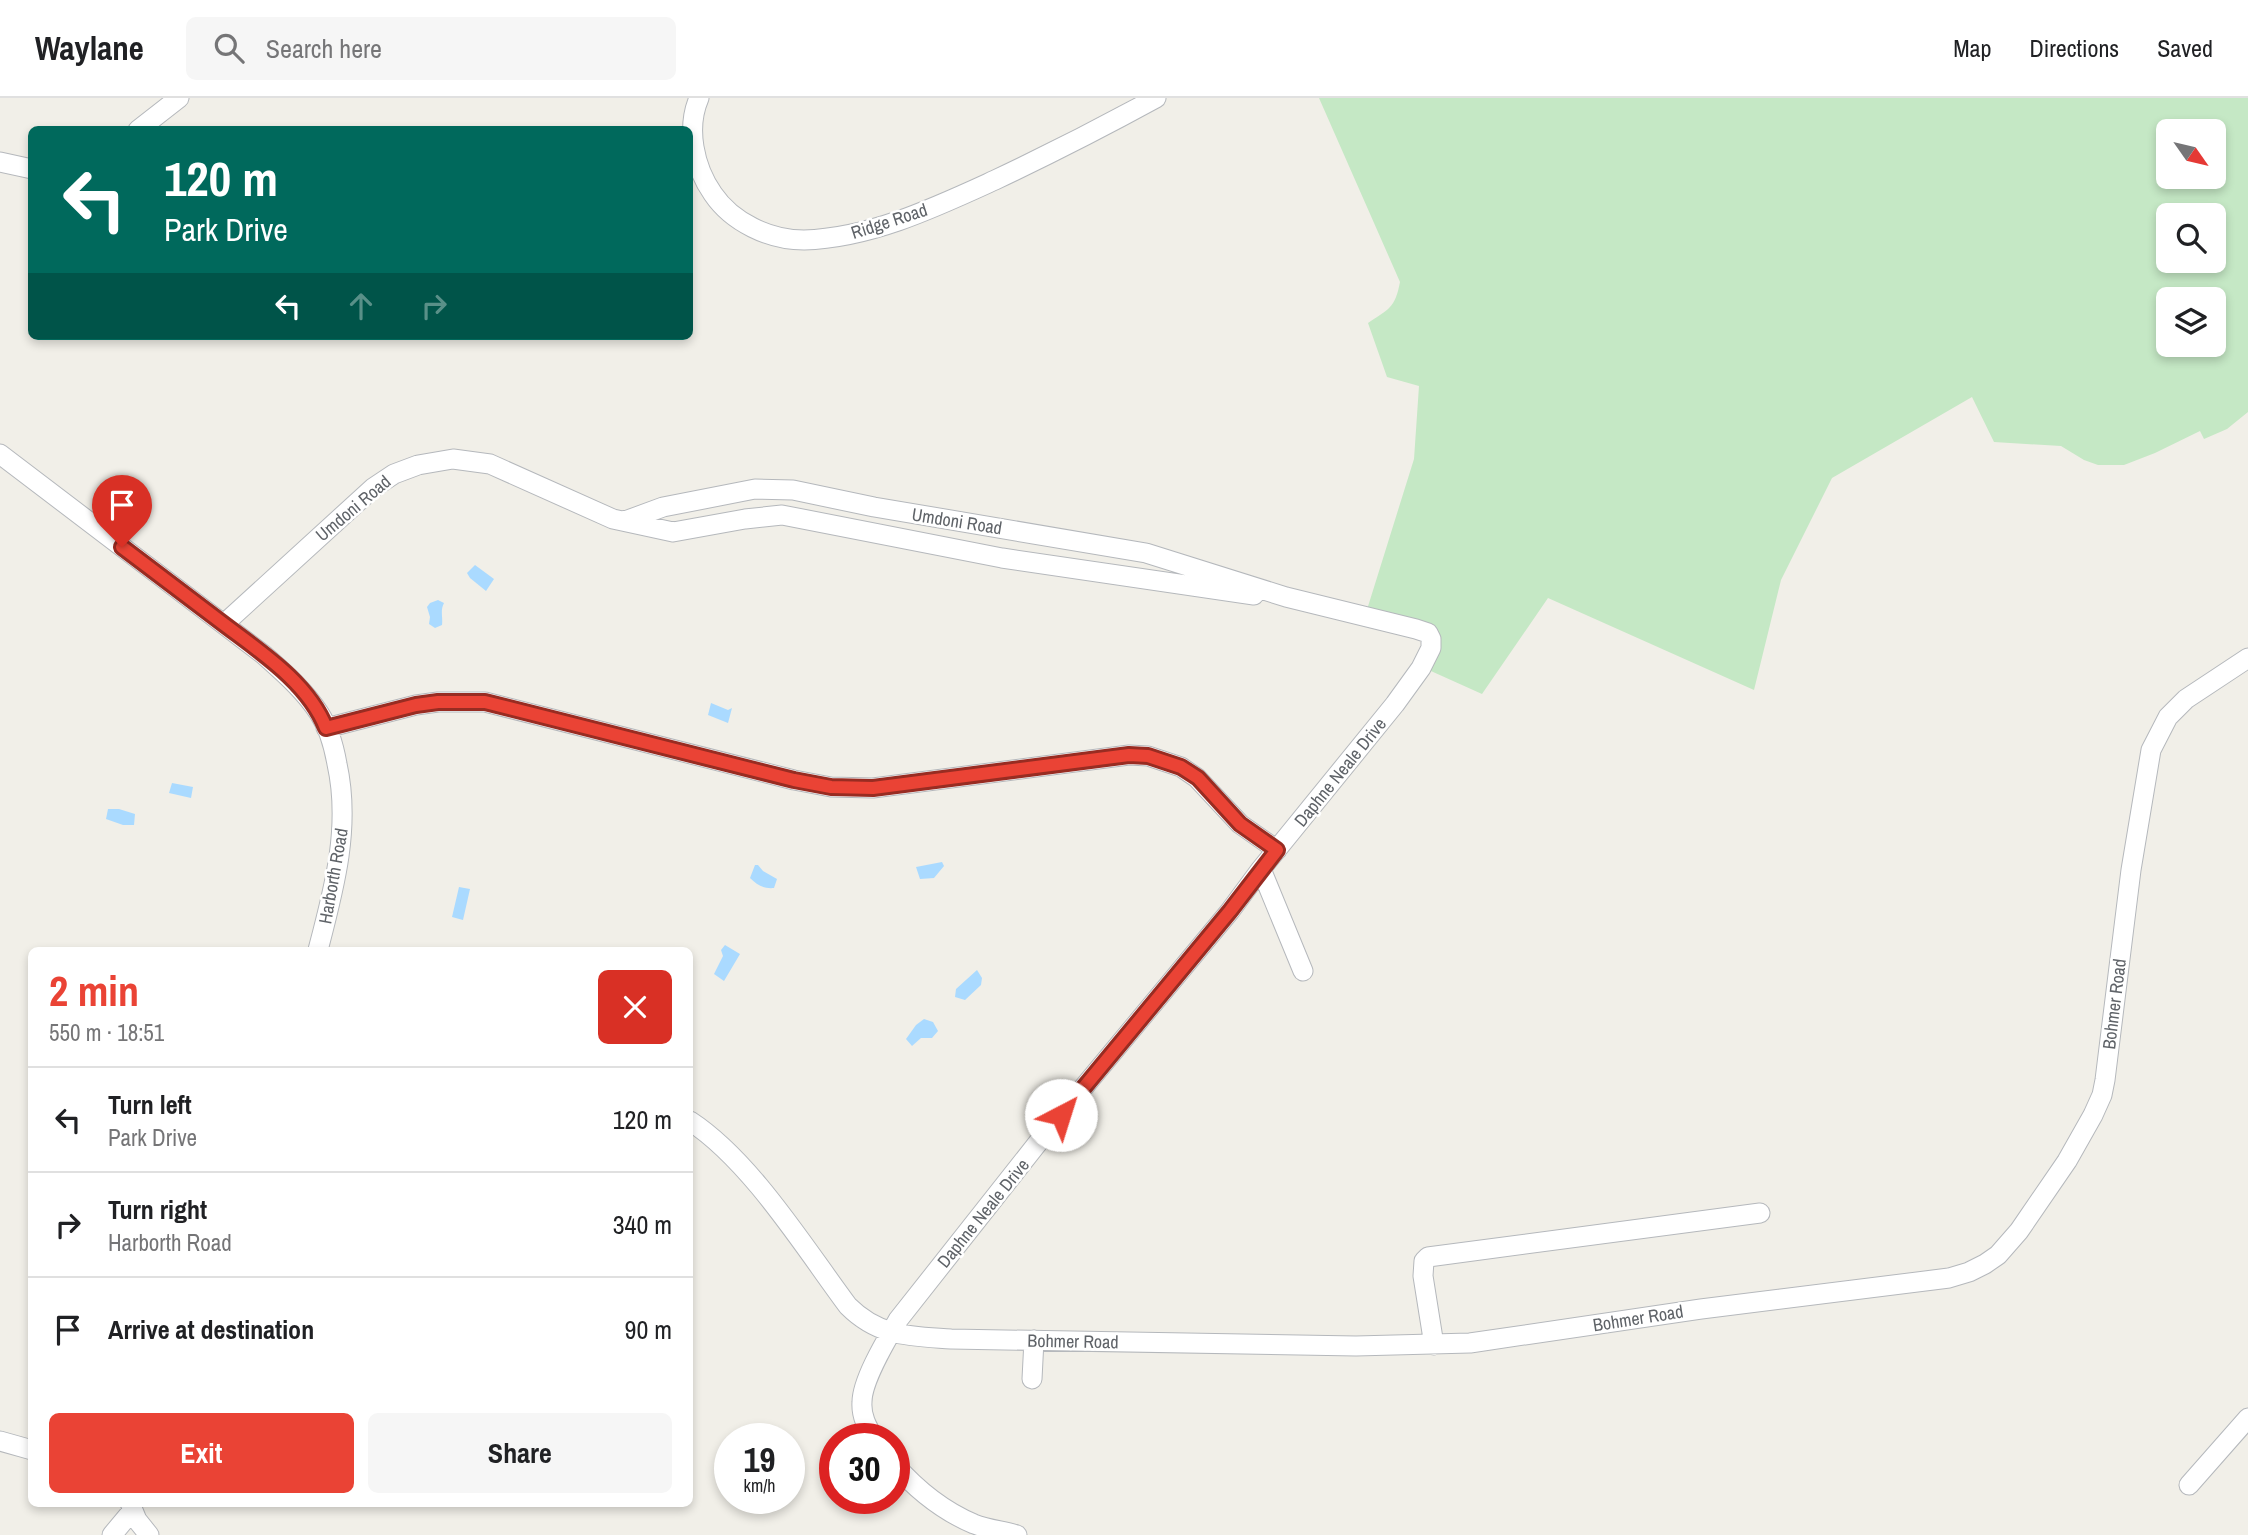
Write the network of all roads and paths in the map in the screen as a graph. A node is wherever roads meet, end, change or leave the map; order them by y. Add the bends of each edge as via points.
1 (179, 98) edge
2 (699, 98) edge
3 (1156, 98) edge
4 (143, 126) edge
5 (691, 126) edge
6 (693, 138) edge
7 (0, 162) edge
8 (28, 168) edge
9 (0, 454) edge
10 (625, 521) junction
11 (1286, 597) junction
12 (224, 624) junction
13 (2248, 658) edge
14 (1395, 704) joint
15 (326, 728) junction
16 (1277, 850) junction
17 (1261, 869) junction
18 (319, 947) edge
19 (1303, 971) dead end
20 (693, 1123) edge
21 (1760, 1213) dead end
22 (891, 1332) junction
23 (1034, 1340) junction
24 (1434, 1345) junction
25 (1032, 1379) dead end
26 (2248, 1418) edge
27 (866, 1423) edge
28 (0, 1441) edge
29 (28, 1449) edge
30 (910, 1480) edge
31 (2189, 1485) dead end
32 (131, 1507) edge
33 (112, 1535) edge
34 (149, 1535) edge
35 (1017, 1535) edge

1 - 4 street
2 - 5 street, Ridge Road
3 - 6 street, Ridge Road via 1079,141 953,200 862,232 802,240 767,234 719,203 704,181
7 - 8 street
9 - 12 street, Harborth Road
10 - 11 street, Umdoni Road via 673,532 782,515 1014,560
10 - 11 street, Umdoni Road via 663,507 755,489 793,490 1146,554
10 - 12 street, Umdoni Road via 490,464 453,459 418,465 373,488
11 - 14 street, Umdoni Road via 1427,633 1431,639 1428,653
12 - 15 street, Harborth Road via 298,685
13 - 24 street, Bohmer Road via 2186,699 2168,717 2151,750 2102,1096 2067,1161 2020,1231 1997,1255 1949,1278
14 - 16 street, Daphne Neale Drive
15 - 16 street via 416,705 485,702 831,787 873,788 1148,756 1175,764 1198,778 1240,824
15 - 18 street, Harborth Road via 334,747 344,815
16 - 17 street, Daphne Neale Drive
17 - 19 street
17 - 22 street, Daphne Neale Drive
20 - 22 street, Bohmer Road via 755,1181 848,1306 868,1324
21 - 24 street via 1428,1257 1423,1276
22 - 23 street, Bohmer Road via 951,1339
22 - 27 street, Daphne Neale Drive via 861,1400
23 - 24 street, Bohmer Road
23 - 25 street
26 - 31 street
28 - 29 street
30 - 35 street via 951,1513
32 - 33 street
32 - 34 street

